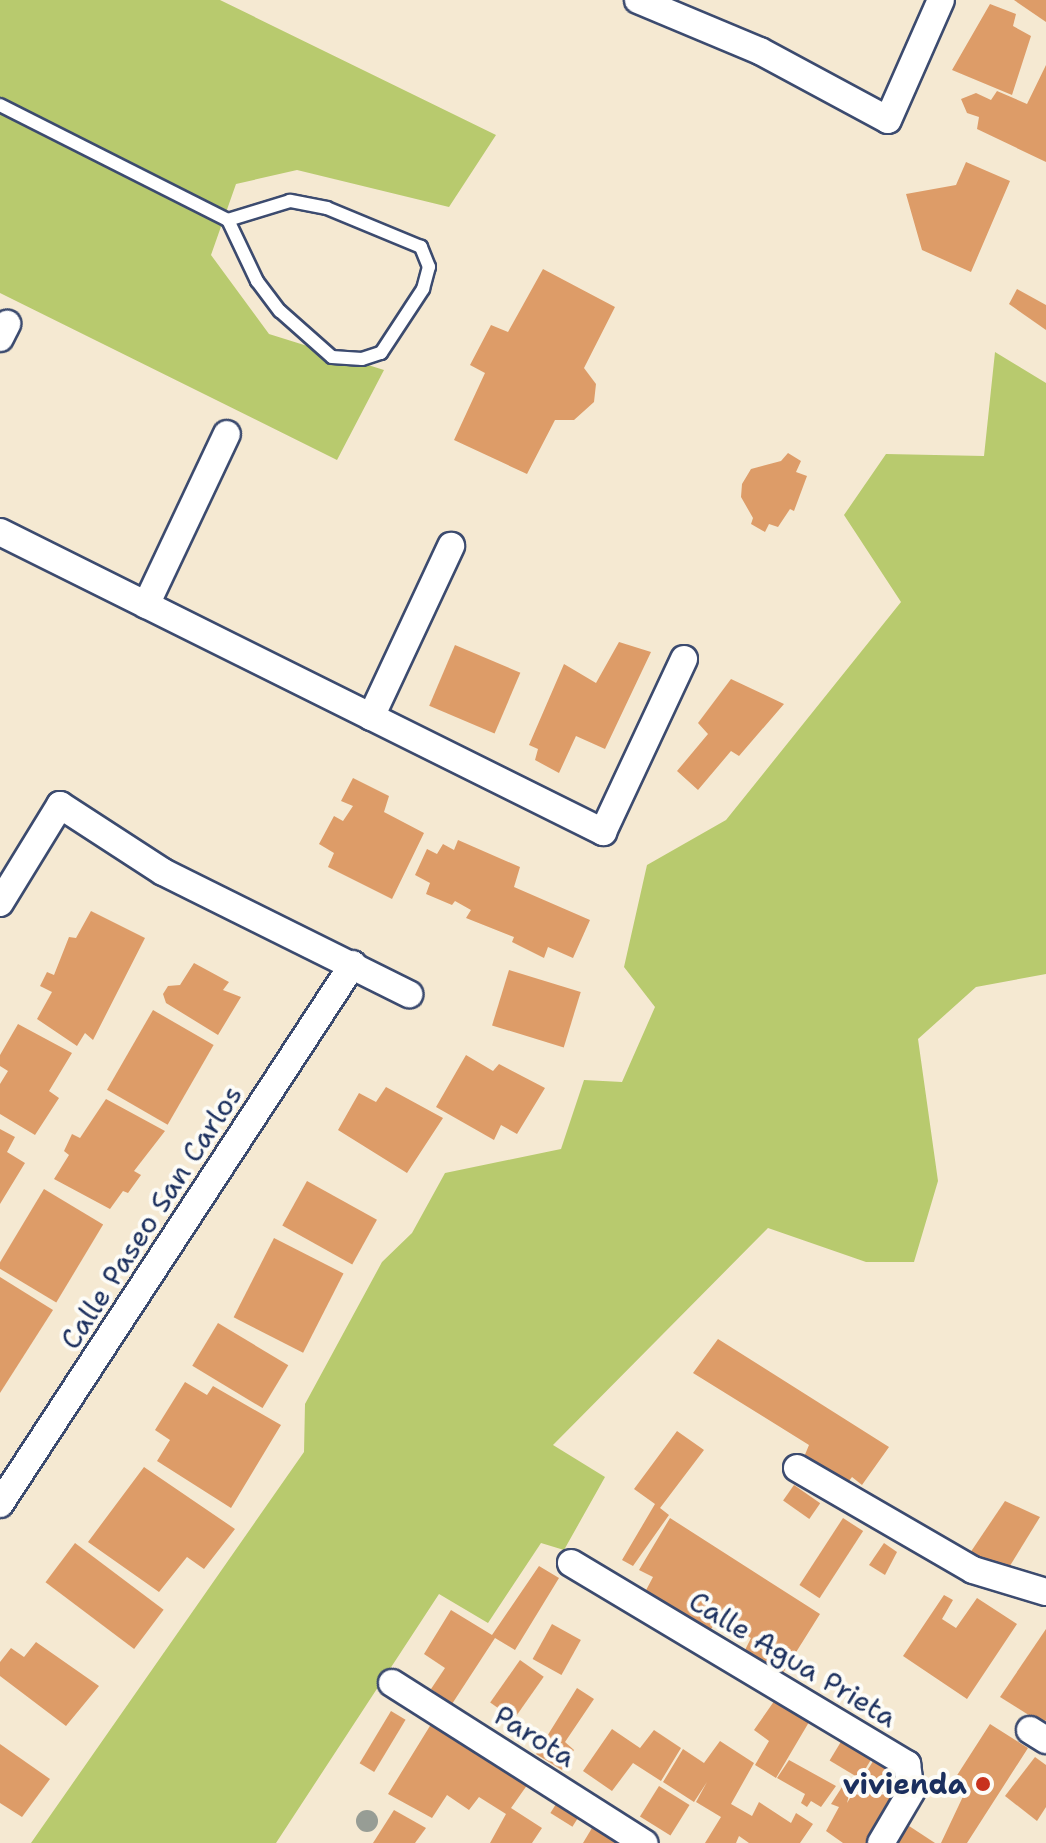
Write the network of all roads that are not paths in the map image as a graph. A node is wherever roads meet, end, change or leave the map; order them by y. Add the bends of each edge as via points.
1 (638, 0) edge
2 (941, 0) edge
3 (0, 105) edge
4 (228, 220) junction
5 (227, 434) dead end
6 (0, 532) edge
7 (451, 546) dead end
8 (146, 605) junction
9 (684, 659) dead end
10 (371, 717) junction
11 (0, 903) edge
12 (353, 964) junction
13 (409, 994) dead end
14 (797, 1468) dead end
15 (1, 1499) edge
16 (571, 1563) dead end
17 (1046, 1592) edge
18 (392, 1683) dead end
19 (644, 1843) edge
20 (881, 1843) edge

1 - 2 street via 760,51 888,120
3 - 4 lane
4 - 4 lane via 257,281 280,311 332,357 362,359 381,353 423,289 429,267 421,247 327,208 290,201
5 - 8 street
6 - 8 street
7 - 10 street
8 - 10 street
9 - 10 street via 603,832
11 - 12 street via 60,805 163,872
12 - 13 street
12 - 15 street, Calle Paseo San Carlos
14 - 17 street via 973,1570
16 - 20 street, Calle Agua Prieta via 907,1764 911,1792
18 - 19 street, Parota

